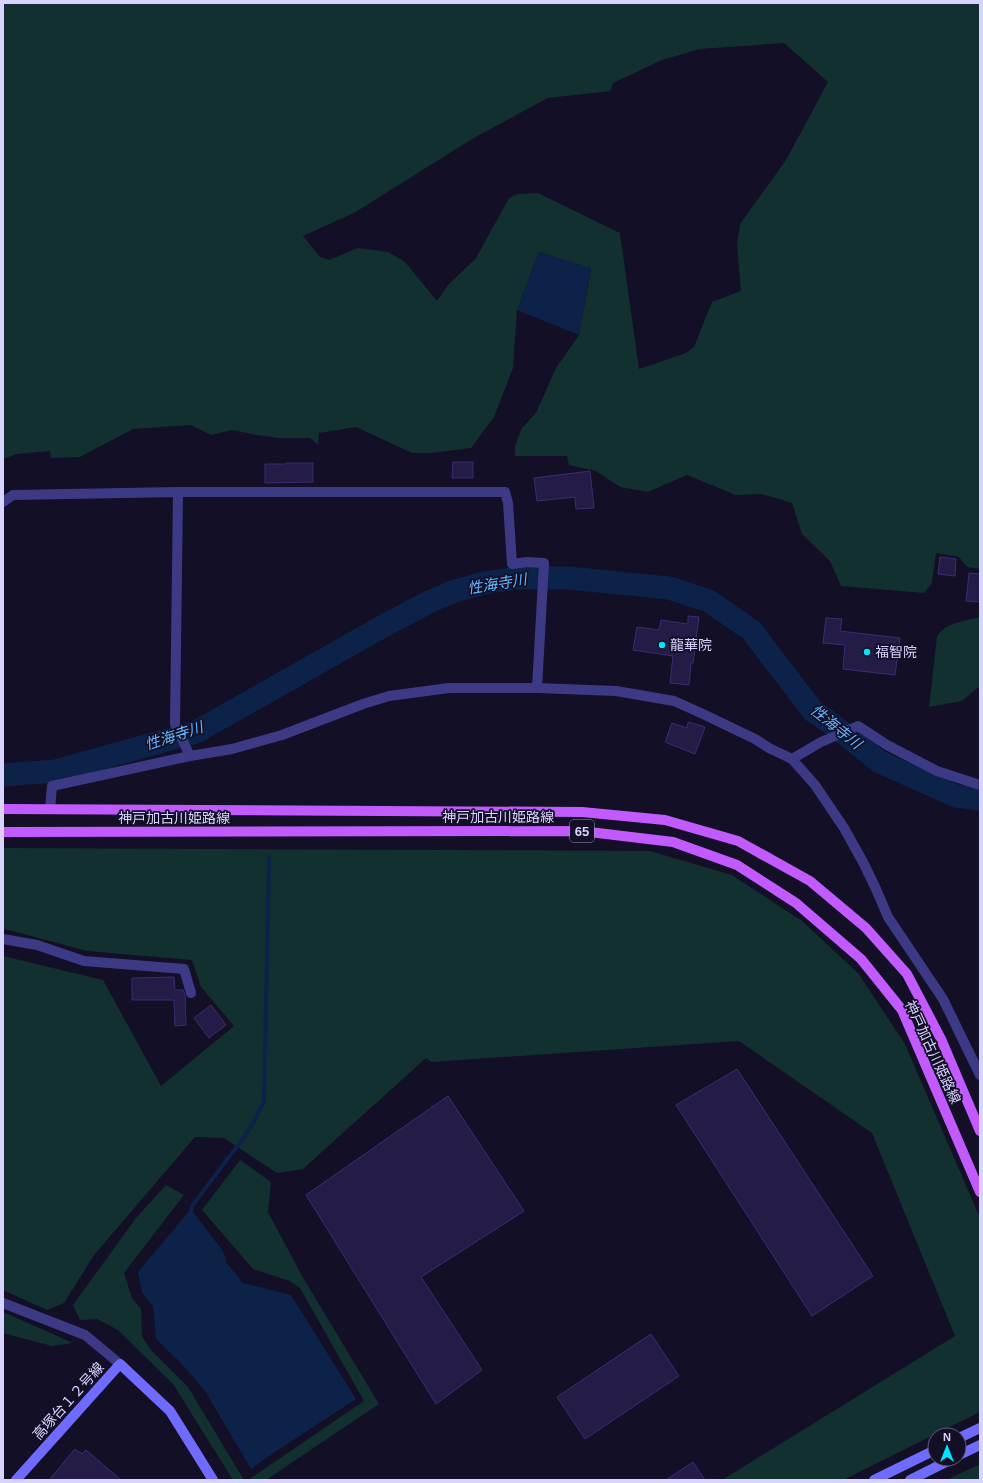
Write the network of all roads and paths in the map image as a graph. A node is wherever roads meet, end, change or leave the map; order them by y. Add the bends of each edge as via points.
1 (178, 492) junction
2 (3, 502) edge
3 (537, 688) junction
4 (188, 752) junction
5 (792, 759) junction
6 (980, 785) edge
7 (3, 809) edge
8 (50, 809) junction
9 (3, 832) edge
10 (3, 939) edge
11 (191, 993) dead end
12 (980, 1075) edge
13 (980, 1131) edge
14 (980, 1192) edge
15 (3, 1303) edge
16 (120, 1364) junction
17 (980, 1428) edge
18 (967, 1434) edge
19 (980, 1445) edge
20 (967, 1451) edge
21 (927, 1454) edge
22 (936, 1467) edge
23 (16, 1480) edge
24 (213, 1480) edge
25 (874, 1480) edge
26 (910, 1480) edge

1 - 2 street via 13,495
1 - 3 street via 505,492 512,564 544,563
1 - 4 street via 175,724
3 - 4 street via 449,688 389,696 282,735 232,749
3 - 5 street via 616,690 674,701
4 - 8 street via 52,786
5 - 6 street via 821,742 858,726 887,745 937,771
5 - 12 street via 815,785 844,828 888,916 943,999
7 - 8 main road, 神戸加古川姫路線 / 65
8 - 13 main road, 神戸加古川姫路線 / 65 via 582,812 665,820 738,841 810,881 866,928 907,974 941,1039
9 - 14 main road, 神戸加古川姫路線 / 65 via 581,831 673,842 737,865 796,903 861,958 902,1010
10 - 11 street via 37,945 84,961 184,968
15 - 16 street via 85,1335
16 - 23 street, 高塚台１２号線
16 - 24 street, 高塚台１２号線 via 170,1410
17 - 18 street
19 - 20 street
21 - 25 street
22 - 26 street

